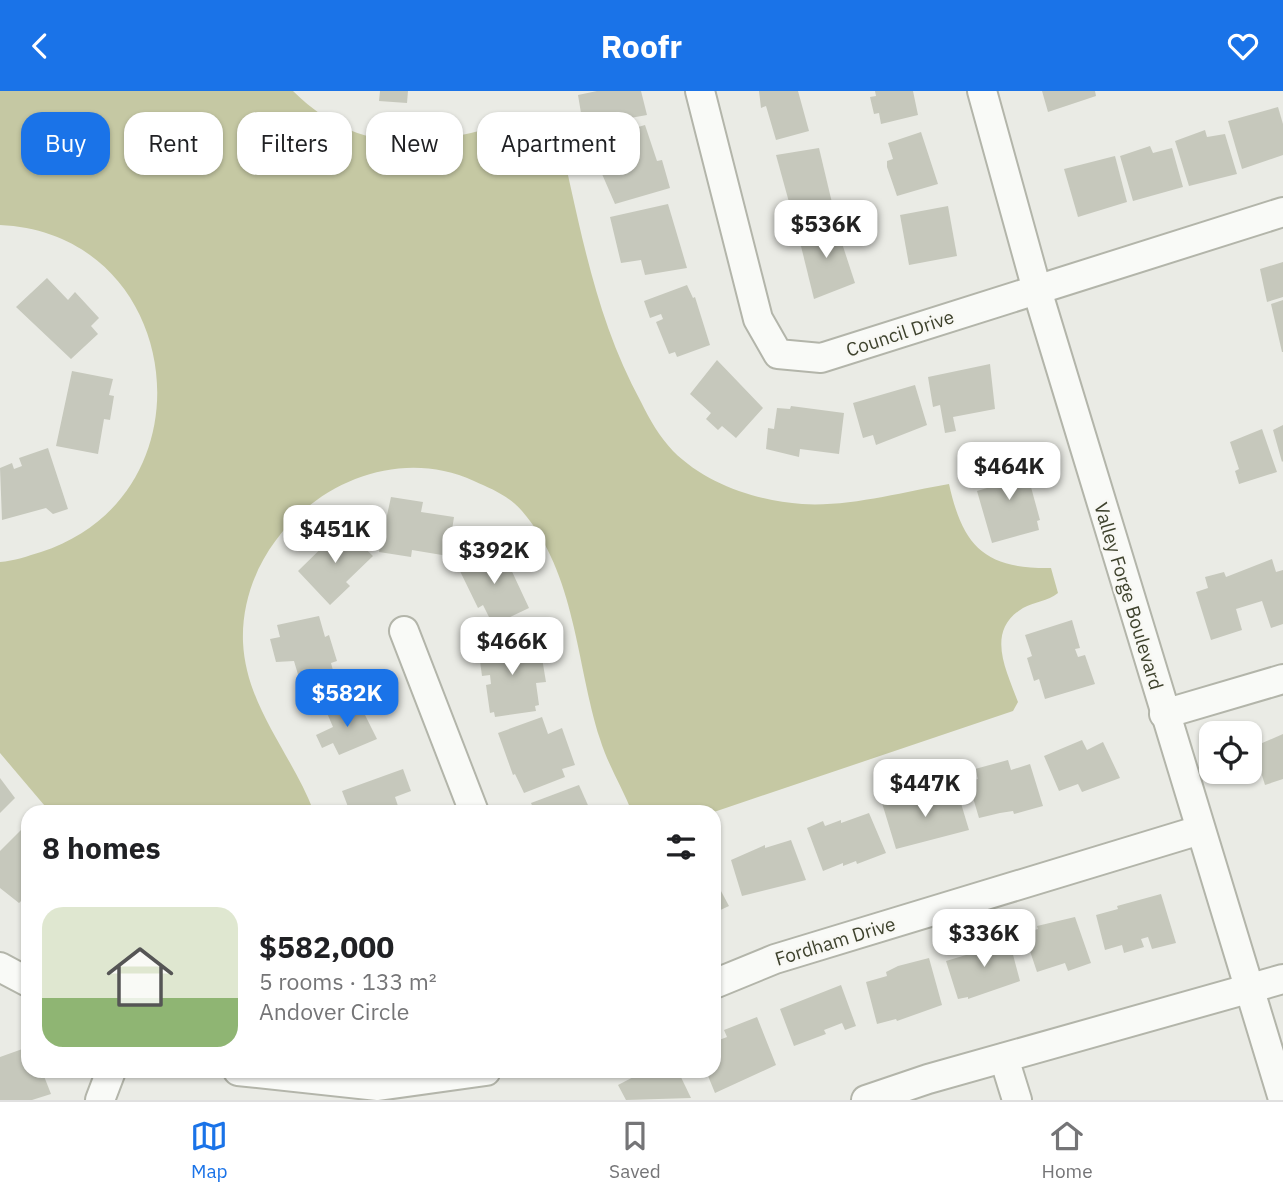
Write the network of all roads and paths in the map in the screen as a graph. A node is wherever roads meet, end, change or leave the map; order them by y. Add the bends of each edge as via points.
1 (700, 91) edge
2 (982, 91) edge
3 (1283, 212) edge
4 (1037, 290) junction
5 (404, 631) dead end
6 (1283, 679) edge
7 (1164, 714) junction
8 (471, 805) edge
9 (1200, 830) junction
10 (0, 967) edge
11 (21, 978) edge
12 (1283, 979) edge
13 (721, 981) edge
14 (1249, 989) junction
15 (1004, 1058) junction
16 (108, 1078) edge
17 (283, 1078) edge
18 (452, 1078) edge
19 (378, 1093) edge
20 (1283, 1098) edge
21 (100, 1100) edge
22 (866, 1100) edge
23 (1017, 1100) edge

1 - 4 street, Council Drive via 758,319 778,354 821,358
2 - 4 street, Valley Forge Boulevard
3 - 4 street, Council Drive
4 - 7 street, Valley Forge Boulevard
5 - 8 street
6 - 7 street
7 - 9 street, Valley Forge Boulevard
9 - 13 street, Fordham Drive via 775,960
9 - 14 street, Valley Forge Boulevard
10 - 11 street
12 - 14 street
14 - 15 street
14 - 20 street, Valley Forge Boulevard
15 - 22 street
15 - 23 street
16 - 21 street
17 - 19 street
18 - 19 street

